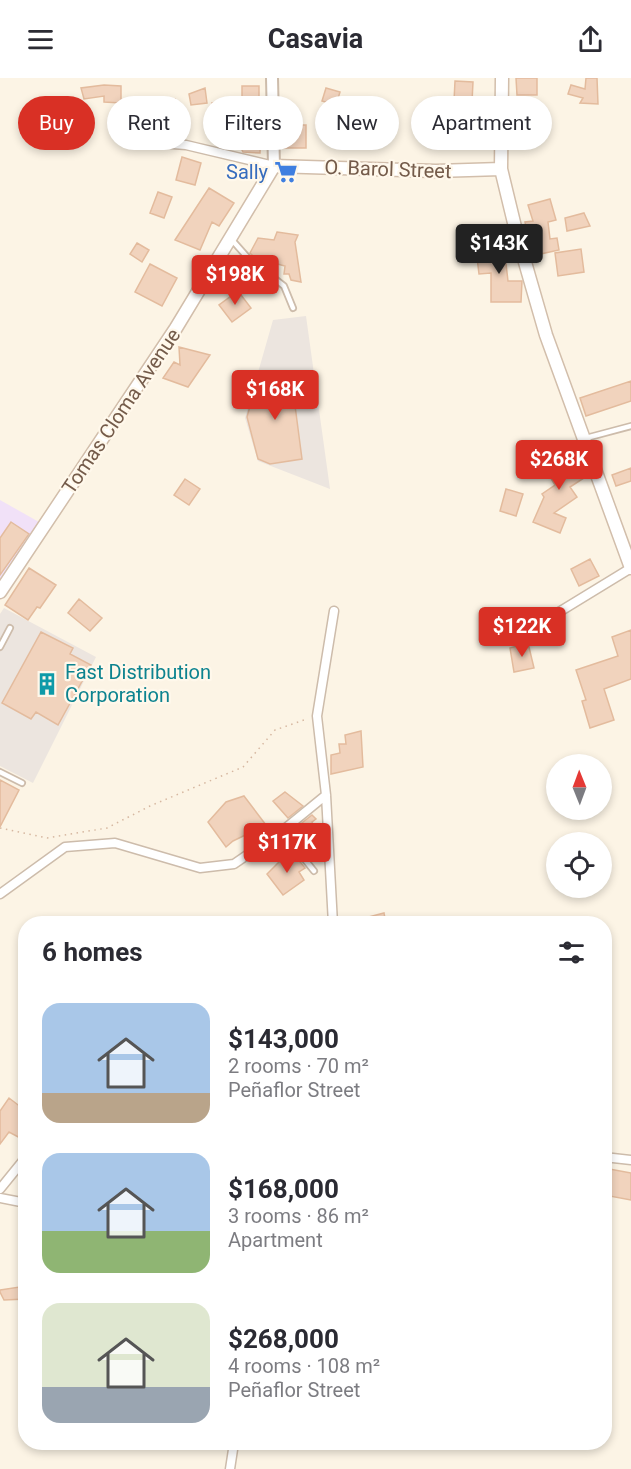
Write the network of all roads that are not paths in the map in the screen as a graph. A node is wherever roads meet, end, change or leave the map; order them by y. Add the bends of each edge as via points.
1 (272, 78) edge
2 (502, 78) edge
3 (191, 146) edge
4 (274, 166) junction
5 (501, 169) junction
6 (232, 240) junction
7 (293, 308) dead end
8 (631, 426) edge
9 (583, 439) junction
10 (631, 568) edge
11 (0, 592) edge
12 (334, 611) dead end
13 (10, 628) dead end
14 (528, 631) dead end
15 (0, 647) edge
16 (0, 772) edge
17 (22, 783) dead end
18 (326, 795) junction
19 (285, 834) junction
20 (278, 857) dead end
21 (314, 871) dead end
22 (0, 894) edge
23 (333, 916) edge
24 (612, 1158) edge
25 (631, 1160) edge
26 (18, 1167) edge
27 (0, 1189) edge
28 (0, 1198) edge
29 (18, 1201) edge
30 (233, 1450) edge
31 (230, 1469) edge

1 - 4 street
2 - 5 main road
3 - 4 street
4 - 5 main road, O. Barol Street
4 - 6 main road, Tomas Cloma Avenue
5 - 9 main road via 546,336
6 - 7 lane via 284,286
6 - 11 main road, Tomas Cloma Avenue via 115,423
8 - 9 lane
9 - 10 main road
10 - 14 street
12 - 18 street via 317,716
13 - 15 lane
16 - 17 lane
18 - 19 street
18 - 23 street
19 - 20 lane
19 - 21 lane
19 - 22 street via 234,864 200,868 115,843 65,847
24 - 25 street
26 - 27 street
28 - 29 street
30 - 31 street

